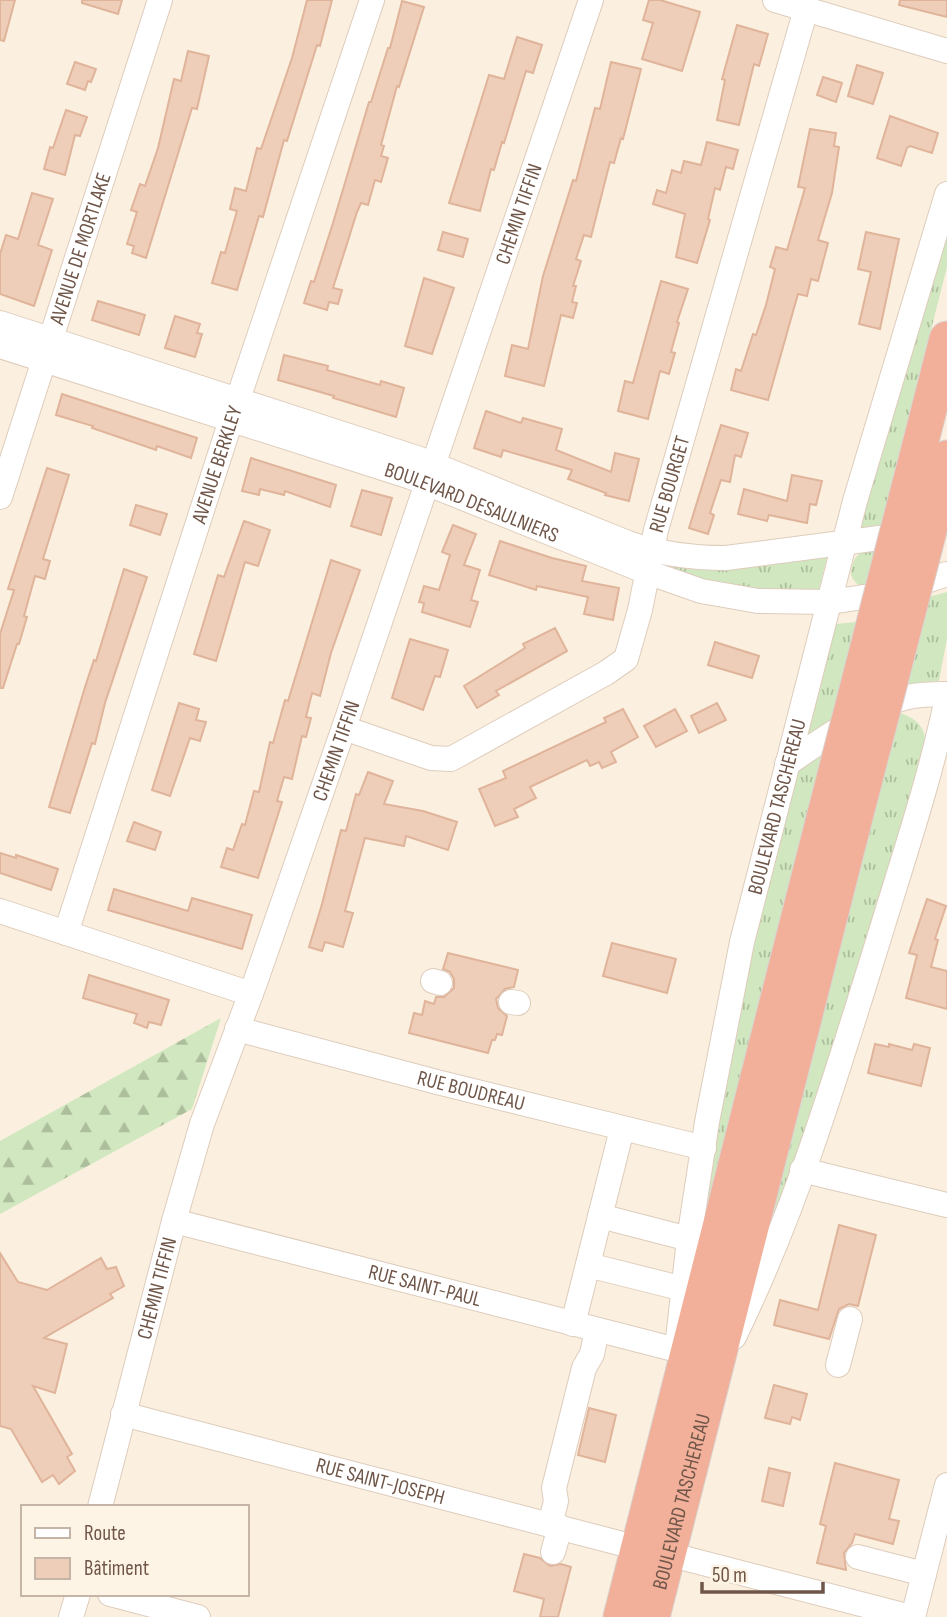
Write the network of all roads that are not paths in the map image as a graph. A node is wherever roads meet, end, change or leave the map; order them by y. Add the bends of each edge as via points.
1 (160, 0) edge
2 (372, 0) edge
3 (592, 0) edge
4 (775, 0) edge
5 (806, 9) junction
6 (947, 51) edge
7 (947, 194) edge
8 (0, 323) edge
9 (947, 339) edge
10 (0, 346) edge
11 (47, 349) junction
12 (234, 411) junction
13 (933, 473) edge
14 (430, 474) junction
15 (0, 497) edge
16 (947, 529) edge
17 (845, 543) junction
18 (649, 561) junction
19 (947, 574) edge
20 (830, 602) junction
21 (947, 696) edge
22 (344, 728) junction
23 (788, 764) junction
24 (838, 826) junction
25 (0, 911) edge
26 (66, 933) junction
27 (251, 994) junction
28 (237, 1029) junction
29 (622, 1129) junction
30 (704, 1148) junction
31 (802, 1170) junction
32 (947, 1205) edge
33 (600, 1216) junction
34 (174, 1222) junction
35 (690, 1239) junction
36 (588, 1265) junction
37 (684, 1289) junction
38 (850, 1320) dead end
39 (573, 1324) junction
40 (597, 1330) junction
41 (677, 1350) junction
42 (838, 1365) dead end
43 (709, 1387) junction
44 (123, 1414) junction
45 (667, 1432) junction
46 (947, 1485) edge
47 (100, 1505) edge
48 (555, 1526) junction
49 (653, 1551) junction
50 (553, 1552) dead end
51 (858, 1557) dead end
52 (924, 1574) junction
53 (77, 1596) edge
54 (118, 1596) edge
55 (71, 1617) edge
56 (198, 1617) edge
57 (621, 1617) edge
58 (652, 1617) edge
59 (912, 1617) edge

1 - 11 street, AVENUE DE MORTLAKE
2 - 12 street, AVENUE BERKLEY
3 - 14 street, CHEMIN TIFFIN
4 - 5 street
5 - 6 street
5 - 18 street, RUE BOURGET
7 - 17 street, BOULEVARD TASCHEREAU
8 - 11 street, BOULEVARD DESAULNIERS
9 - 13 highway, BOULEVARD TASCHEREAU
10 - 11 street, BOULEVARD DESAULNIERS
11 - 12 street, BOULEVARD DESAULNIERS
11 - 15 street, AVENUE DE MORTLAKE
12 - 14 street, BOULEVARD DESAULNIERS
12 - 26 street, AVENUE BERKLEY
13 - 24 highway, BOULEVARD TASCHEREAU, bridge
14 - 18 street, BOULEVARD DESAULNIERS
14 - 22 street, CHEMIN TIFFIN
16 - 17 street, BOULEVARD DESAULNIERS
17 - 18 street, BOULEVARD DESAULNIERS via 726,558 687,556
17 - 20 street, BOULEVARD TASCHEREAU
18 - 20 street, BOULEVARD DESAULNIERS via 701,591 747,600
18 - 22 street, RUE BOURGET via 630,651 623,663 457,757 431,758
19 - 20 street, BOULEVARD DESAULNIERS via 890,593
20 - 23 street, BOULEVARD TASCHEREAU
21 - 23 street via 895,701 842,728
21 - 31 street, BOULEVARD TASCHEREAU via 925,788 867,978
22 - 27 street, CHEMIN TIFFIN
23 - 30 street, BOULEVARD TASCHEREAU via 736,968
24 - 43 highway, BOULEVARD TASCHEREAU
24 - 45 highway, BOULEVARD TASCHEREAU
25 - 26 street
26 - 27 street
27 - 28 street, CHEMIN TIFFIN
28 - 29 street, RUE BOUDREAU
28 - 34 street, CHEMIN TIFFIN via 202,1124
29 - 30 street, RUE BOUDREAU
29 - 33 street
30 - 35 street, BOULEVARD TASCHEREAU
31 - 32 street
31 - 43 street, BOULEVARD TASCHEREAU via 766,1272
33 - 35 street
33 - 36 street
34 - 39 street, RUE SAINT-PAUL
34 - 44 street, CHEMIN TIFFIN
35 - 37 street, BOULEVARD TASCHEREAU
36 - 37 street
36 - 39 street
37 - 41 street, BOULEVARD TASCHEREAU
38 - 42 street
39 - 40 street, RUE SAINT-PAUL
40 - 41 street, RUE SAINT-PAUL
40 - 48 street via 554,1488
41 - 45 street, BOULEVARD TASCHEREAU
43 - 49 highway, BOULEVARD TASCHEREAU
44 - 47 street, CHEMIN TIFFIN
44 - 48 street, RUE SAINT-JOSEPH
45 - 49 highway, BOULEVARD TASCHEREAU
46 - 52 street
48 - 49 street, RUE SAINT-JOSEPH
48 - 50 street
49 - 57 highway, BOULEVARD TASCHEREAU
49 - 58 highway, BOULEVARD TASCHEREAU
49 - 59 street, RUE SAINT-JOSEPH
51 - 52 street
52 - 59 street
53 - 55 street
54 - 56 street

